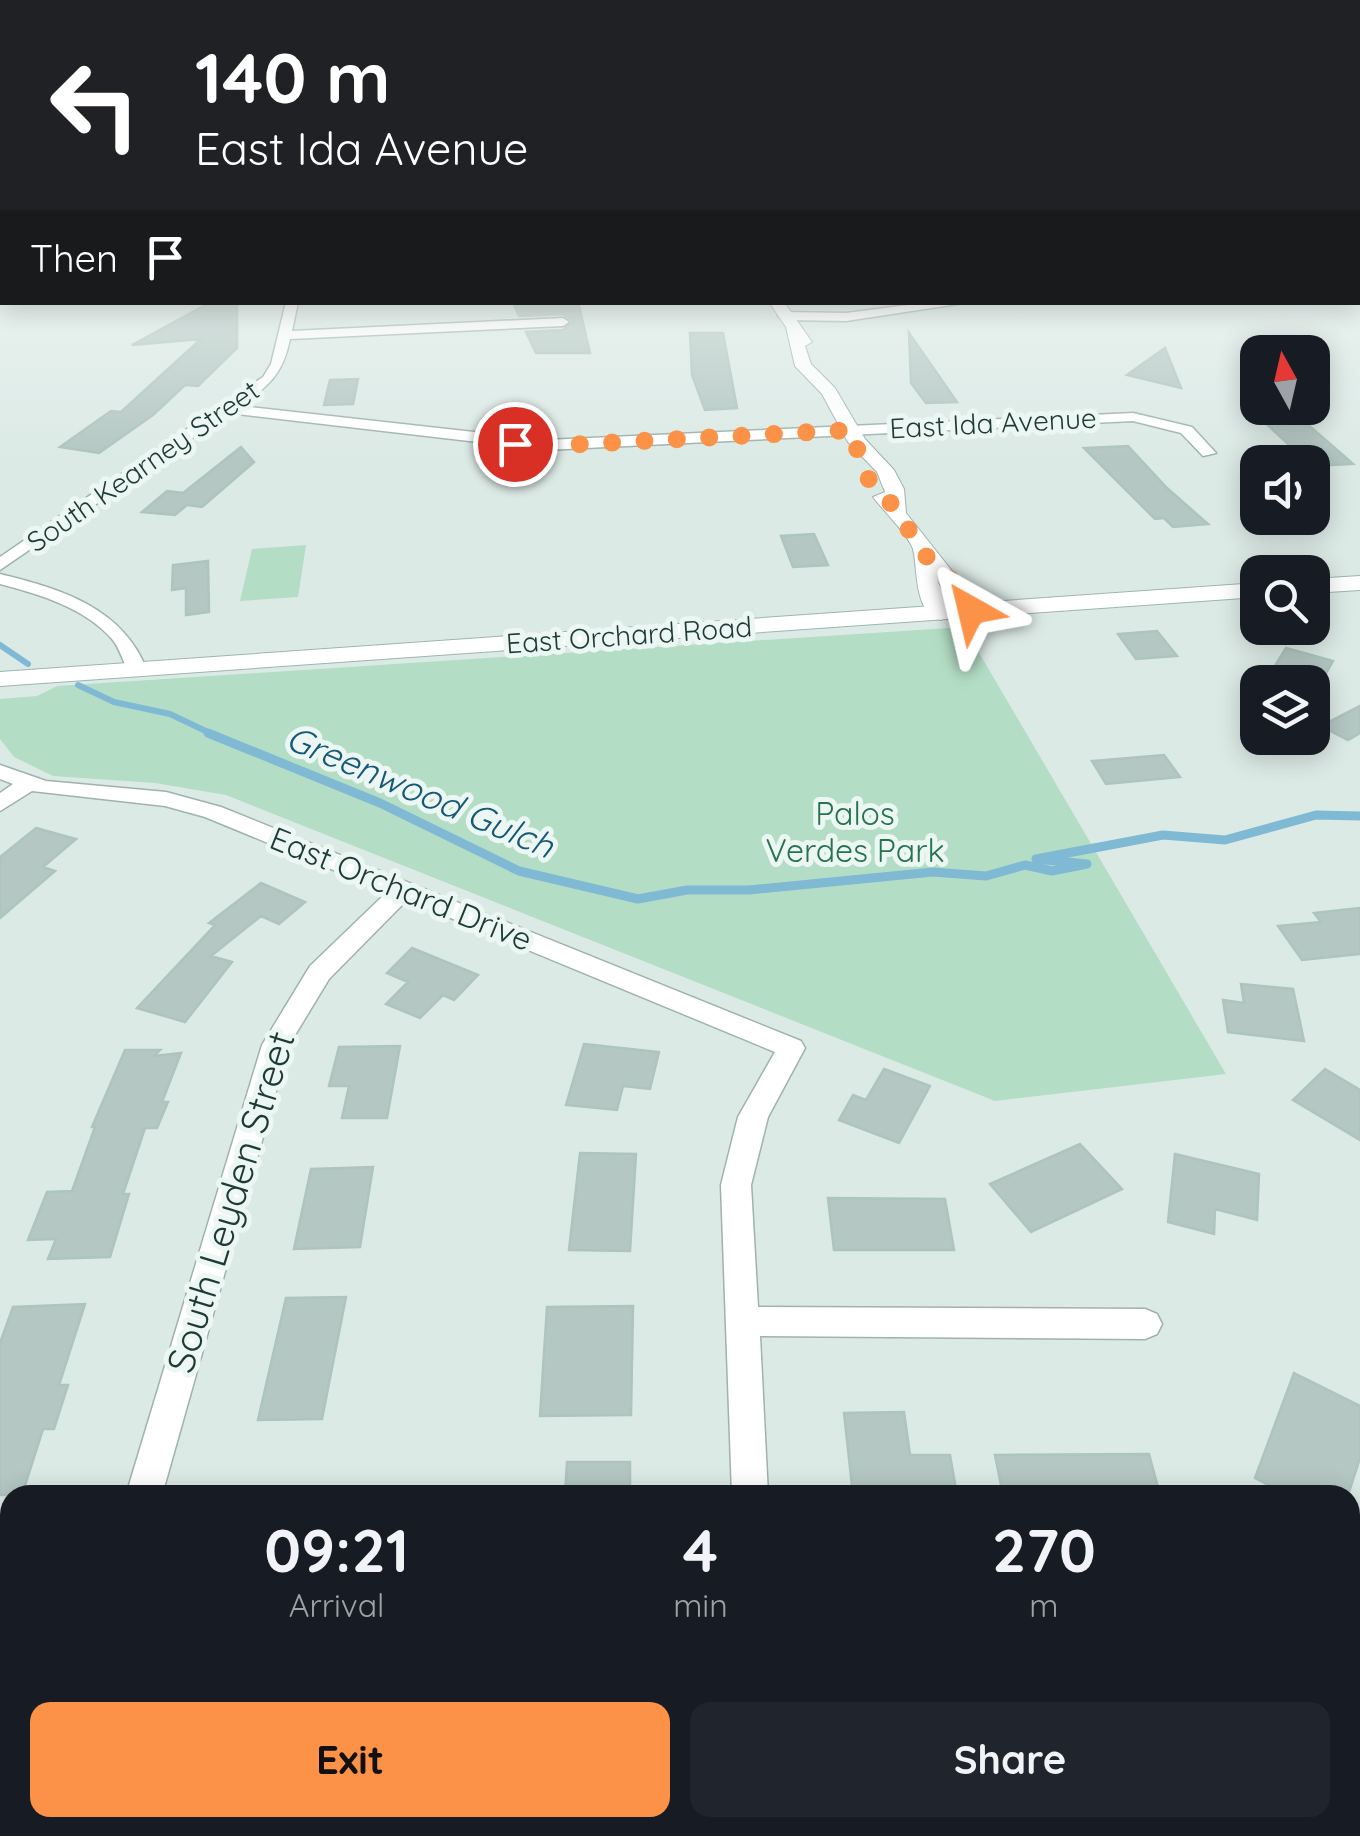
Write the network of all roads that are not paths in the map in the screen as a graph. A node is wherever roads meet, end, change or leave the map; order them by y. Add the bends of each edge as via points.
1 (291, 305) edge
2 (937, 305) edge
3 (784, 316) edge
4 (563, 322) dead end
5 (285, 335) junction
6 (228, 409) junction
7 (854, 436) junction
8 (1208, 453) dead end
9 (922, 552) junction
10 (0, 565) edge
11 (0, 579) edge
12 (1360, 583) edge
13 (1330, 585) edge
14 (1240, 591) edge
15 (971, 610) junction
16 (941, 613) junction
17 (137, 670) junction
18 (0, 679) edge
19 (0, 772) edge
20 (28, 784) junction
21 (0, 804) edge
22 (403, 892) junction
23 (741, 1320) junction
24 (1145, 1324) dead end
25 (147, 1485) edge
26 (749, 1485) edge

1 - 5 street, South Kearney Street
2 - 3 street via 830,318
3 - 7 main road via 800,362 829,392
4 - 5 street
5 - 6 street, South Kearney Street via 274,373
6 - 7 street, East Ida Avenue via 530,445
6 - 10 street, South Kearney Street
7 - 8 street, East Ida Avenue via 1133,417 1187,430
7 - 9 main road via 863,470
9 - 15 main road
9 - 16 main road via 926,582
11 - 17 street via 99,619 129,646
12 - 13 main road
14 - 15 main road, East Orchard Road
15 - 16 main road, East Orchard Road
16 - 17 main road, East Orchard Road
17 - 18 main road, East Orchard Road
19 - 20 street, East Orchard Drive
20 - 21 street
20 - 22 street, East Orchard Drive via 190,804
22 - 23 street, East Orchard Drive via 791,1048 753,1117 740,1160 735,1210
22 - 25 street, South Leyden Street via 330,958 283,1024
23 - 24 street
23 - 26 street

